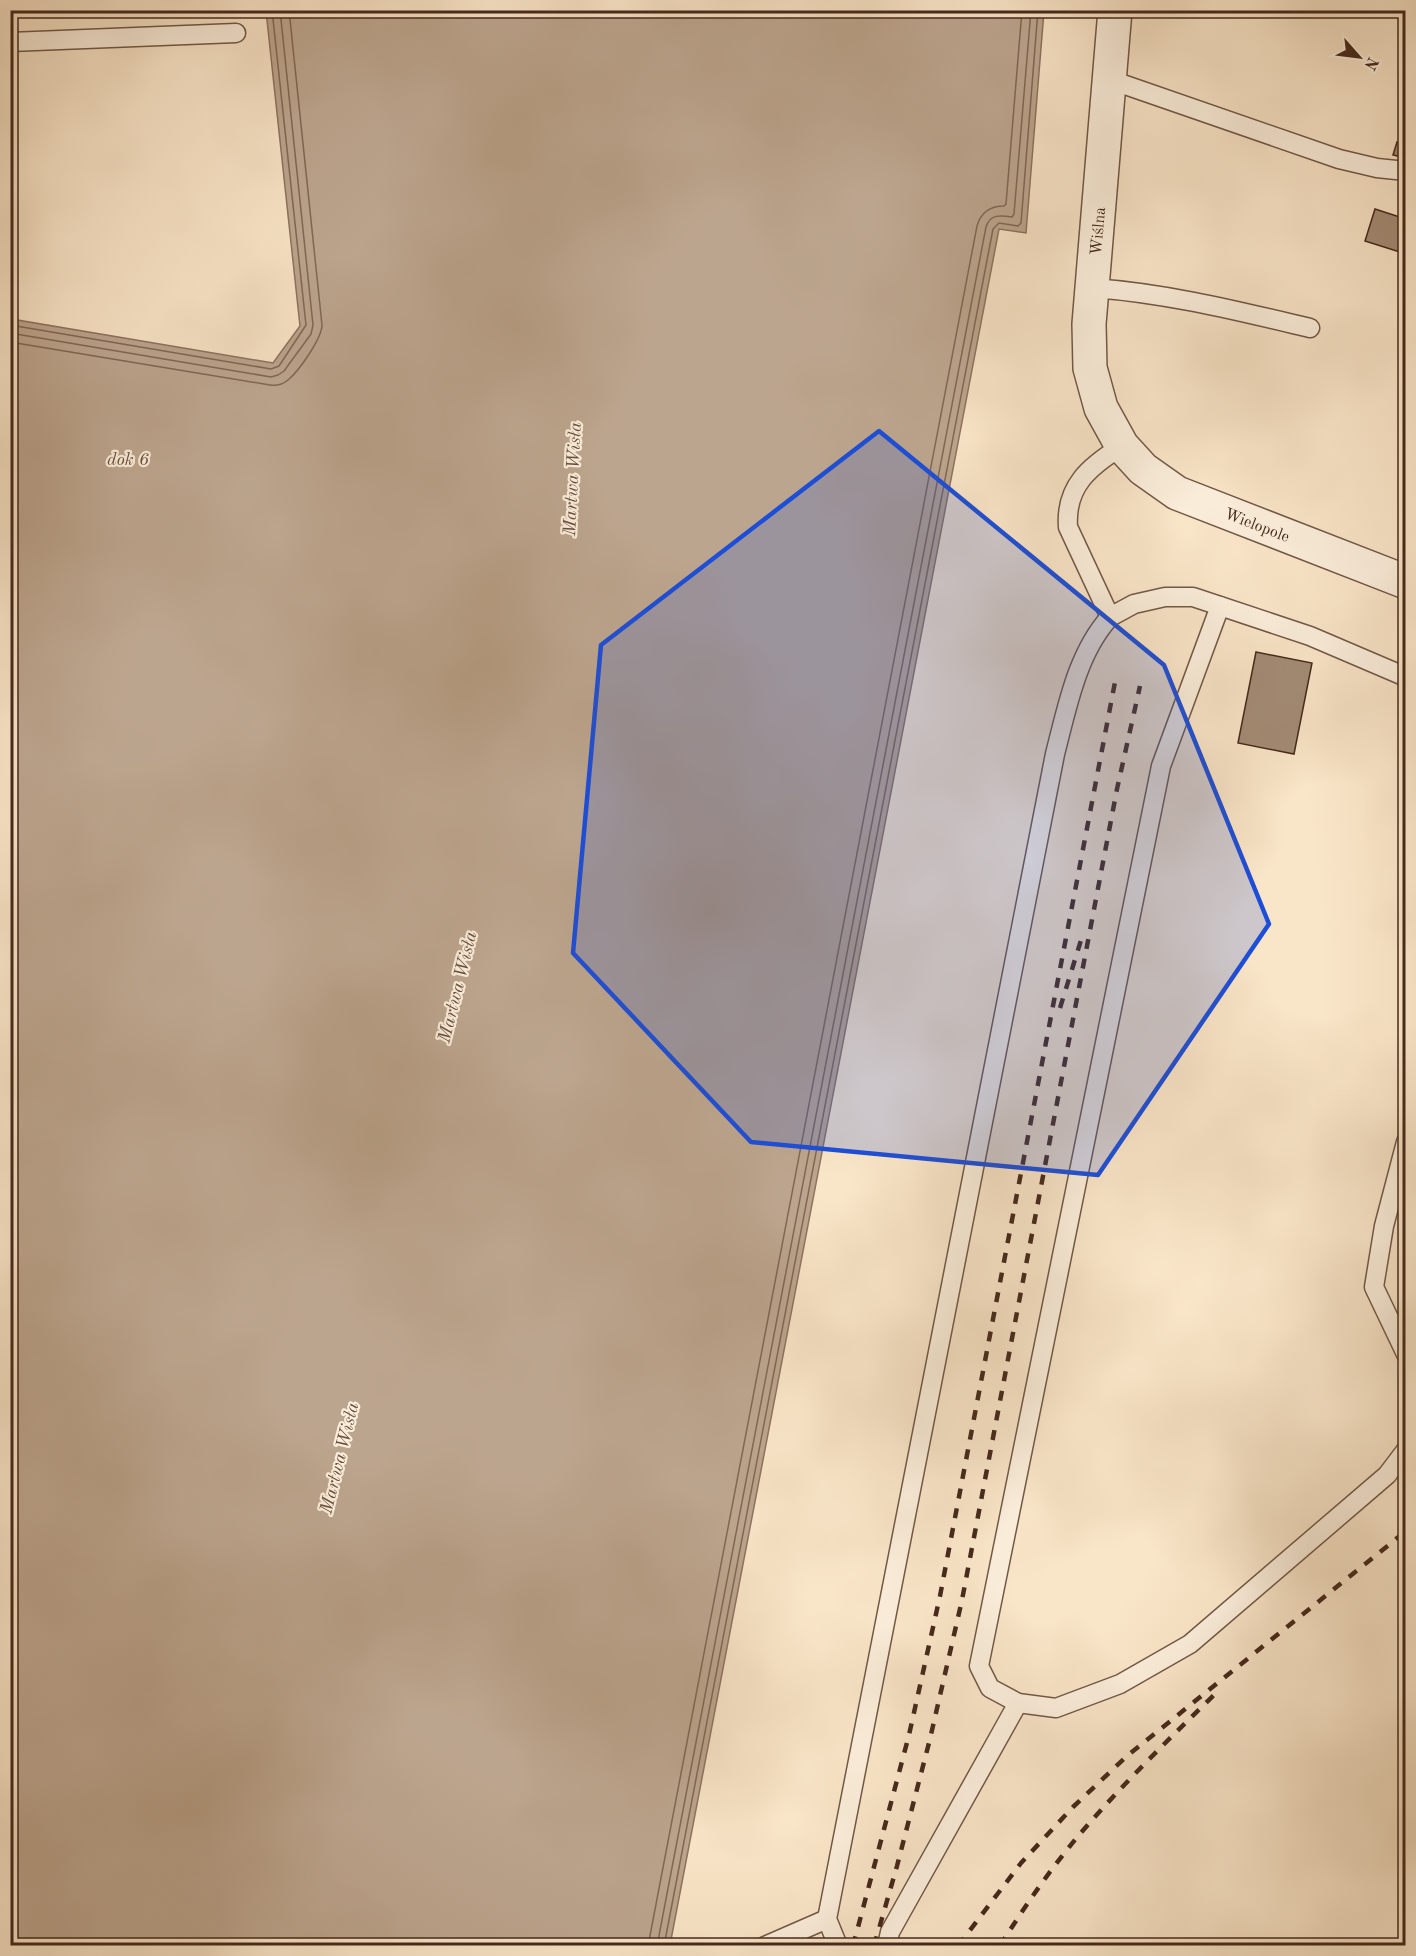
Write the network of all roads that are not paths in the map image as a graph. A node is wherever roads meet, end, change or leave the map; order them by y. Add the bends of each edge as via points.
1 (1115, 10) edge
2 (236, 33) dead end
3 (10, 42) edge
4 (1108, 79) junction
5 (1406, 171) edge
6 (1092, 288) junction
7 (1310, 328) dead end
8 (1122, 446) junction
9 (1406, 582) edge
10 (1220, 606) junction
11 (1110, 617) junction
12 (1406, 676) edge
13 (1406, 1142) edge
14 (1406, 1354) edge
15 (1406, 1450) edge
16 (1018, 1703) junction
17 (827, 1919) junction
18 (765, 1946) edge
19 (838, 1946) edge
20 (887, 1946) edge

1 - 4 street, Wiślna
2 - 3 lane
4 - 5 lane via 1339,159
4 - 6 street, Wiślna
6 - 7 lane via 1138,292
6 - 8 street, Wiślna via 1090,368 1101,408
8 - 9 street, Wielopole via 1143,469 1177,493
8 - 11 lane via 1098,460 1080,479 1067,513 1068,527
10 - 11 lane via 1192,597 1165,597 1134,604
10 - 12 lane via 1311,636
10 - 16 lane via 1161,766 979,1666 990,1688
11 - 17 lane via 1086,655 1055,754
13 - 14 lane via 1384,1226 1374,1287
15 - 16 lane via 1388,1475 1190,1644 1120,1684 1056,1708
16 - 20 lane via 891,1932
17 - 18 lane
17 - 19 lane

